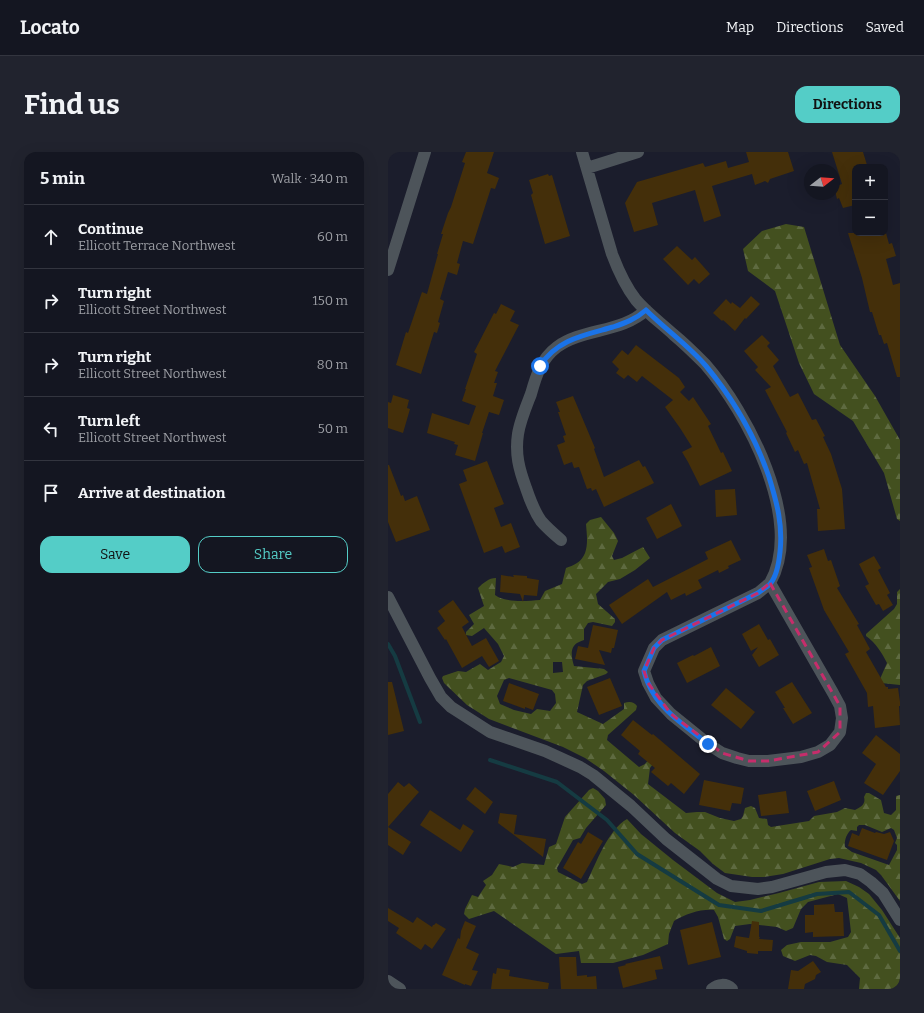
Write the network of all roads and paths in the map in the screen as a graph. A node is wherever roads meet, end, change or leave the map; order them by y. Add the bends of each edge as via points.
1 (425, 152) edge
2 (582, 152) edge
3 (638, 152) edge
4 (587, 168) junction
5 (388, 270) edge
6 (646, 310) junction
7 (561, 540) dead end
8 (770, 583) junction
9 (388, 597) edge
10 (900, 920) edge
11 (388, 981) edge
12 (400, 989) edge
13 (712, 989) edge
14 (732, 989) edge

1 - 5 street
2 - 4 street
3 - 4 street
4 - 6 street via 616,265 636,299
6 - 7 street via 628,322 565,342 553,350 538,370 518,432 519,469 535,511 548,529
6 - 8 street via 705,365 728,395 756,442 780,520 779,557 775,575
8 - 8 street via 840,706 842,718 840,732 830,745 818,752 768,762 749,761 722,753 670,714 656,698 644,671 654,648 662,640 758,593
9 - 10 street via 430,678 450,707 490,732 563,759 593,775 717,879 731,886 758,889 772,888 826,872 845,870 860,874 871,882 882,893
11 - 12 street
13 - 14 street via 725,985

